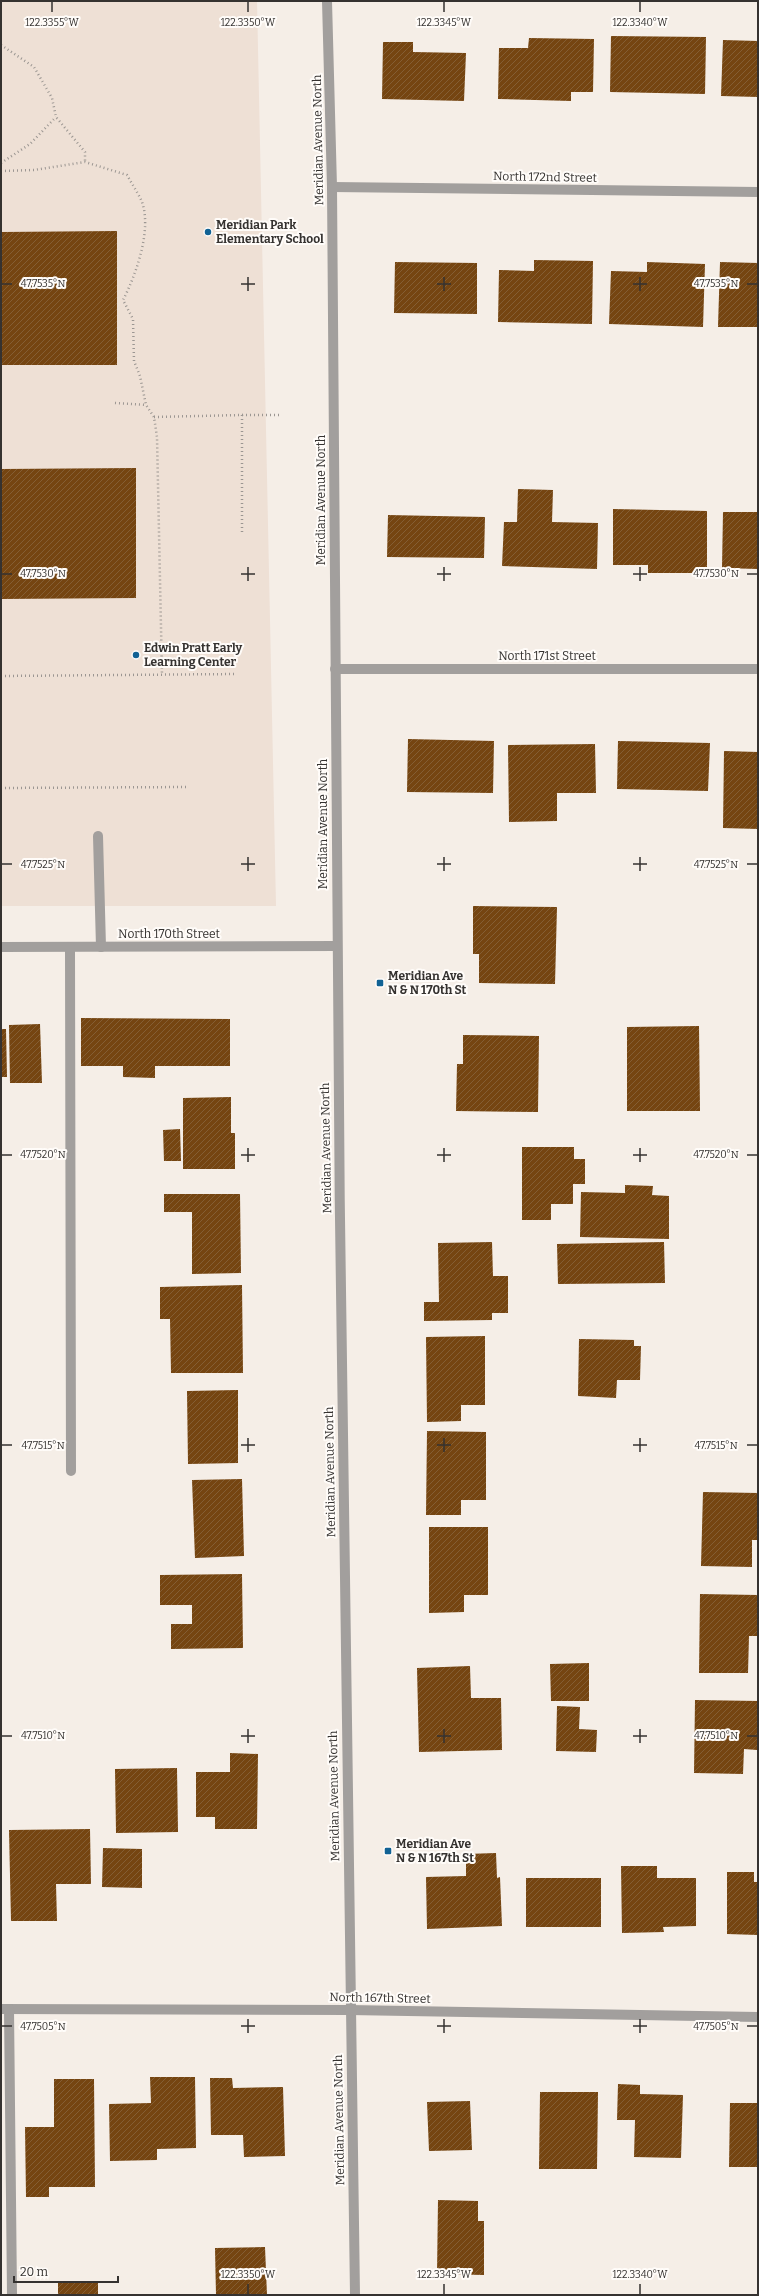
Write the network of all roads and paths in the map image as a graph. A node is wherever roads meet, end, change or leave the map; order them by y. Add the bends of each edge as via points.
1 (328, 1) edge
2 (1, 45) edge
3 (56, 117) junction
4 (84, 162) junction
5 (1, 163) edge
6 (1, 171) edge
7 (332, 187) junction
8 (758, 192) edge
9 (116, 403) dead end
10 (146, 405) junction
11 (242, 415) junction
12 (281, 415) dead end
13 (154, 416) junction
14 (242, 533) dead end
15 (335, 669) junction
16 (758, 669) edge
17 (237, 674) dead end
18 (162, 675) junction
19 (1, 676) edge
20 (189, 787) dead end
21 (1, 788) edge
22 (98, 836) dead end
23 (336, 946) junction
24 (1, 947) edge
25 (70, 947) junction
26 (101, 947) junction
27 (71, 1471) dead end
28 (5, 2009) edge
29 (349, 2010) junction
30 (758, 2017) edge
31 (12, 2295) edge
32 (355, 2295) edge

1 - 7 street, Meridian Avenue North
2 - 3 path via 34,67 52,98
3 - 4 path via 84,152
3 - 5 path via 30,144
4 - 6 path via 34,170
4 - 10 path via 127,176 142,203 145,225 141,250 132,282 123,300 133,319 134,361
7 - 8 street, North 172nd Street
7 - 15 street, Meridian Avenue North
9 - 10 path
10 - 13 path
11 - 12 path
11 - 13 path
11 - 14 path
13 - 18 path via 157,438
15 - 16 street, North 171st Street
15 - 23 street, Meridian Avenue North
17 - 18 path
18 - 19 path
20 - 21 path
22 - 26 street
23 - 26 street, North 170th Street
23 - 29 street, Meridian Avenue North
24 - 25 street, North 170th Street
25 - 26 street, North 170th Street
25 - 27 street
28 - 29 street, North 167th Street
28 - 31 street
29 - 30 street, North 167th Street
29 - 32 street, Meridian Avenue North

